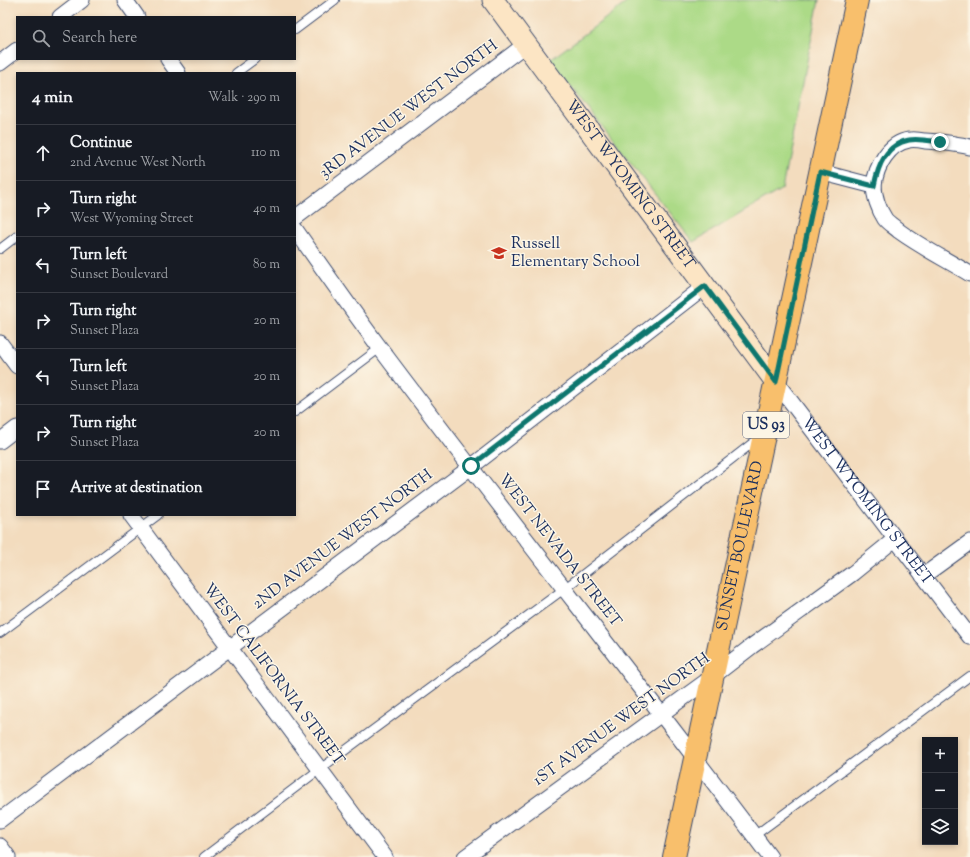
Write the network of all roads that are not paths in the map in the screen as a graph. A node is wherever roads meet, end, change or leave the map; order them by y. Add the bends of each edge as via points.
1 (82, 0) edge
2 (125, 0) edge
3 (335, 0) edge
4 (493, 0) edge
5 (857, 0) edge
6 (61, 16) edge
7 (136, 16) edge
8 (296, 29) edge
9 (526, 44) junction
10 (16, 51) edge
11 (169, 60) edge
12 (254, 60) edge
13 (0, 63) edge
14 (177, 72) edge
15 (237, 72) edge
16 (970, 147) edge
17 (820, 172) junction
18 (874, 186) junction
19 (296, 217) edge
20 (296, 230) edge
21 (16, 237) edge
22 (0, 249) edge
23 (970, 274) edge
24 (705, 286) junction
25 (0, 343) edge
26 (380, 348) junction
27 (16, 365) edge
28 (776, 382) junction
29 (296, 411) edge
30 (16, 429) edge
31 (763, 435) junction
32 (0, 441) edge
33 (471, 466) junction
34 (132, 516) edge
35 (157, 516) edge
36 (141, 528) junction
37 (895, 539) junction
38 (970, 542) edge
39 (923, 576) junction
40 (564, 589) junction
41 (0, 633) edge
42 (970, 637) edge
43 (230, 648) junction
44 (970, 676) edge
45 (712, 677) junction
46 (662, 713) junction
47 (696, 758) junction
48 (320, 769) junction
49 (0, 820) edge
50 (754, 836) junction
51 (0, 846) edge
52 (8, 857) edge
53 (204, 857) edge
54 (385, 857) edge
55 (465, 857) edge
56 (674, 857) edge
57 (770, 857) edge

1 - 6 street
2 - 7 street
3 - 8 lane
4 - 9 street, WEST WYOMING STREET
5 - 17 main road, SUNSET BOULEVARD / US 93
9 - 19 street, 3RD AVENUE WEST NORTH
9 - 24 street, WEST WYOMING STREET
10 - 13 street
11 - 14 street
12 - 15 lane
16 - 18 street via 933,141 910,140 900,143 885,155 876,174
17 - 18 street
17 - 28 main road, SUNSET BOULEVARD / US 93
18 - 23 street via 880,212 887,221
20 - 26 street, WEST NEVADA STREET
21 - 22 lane
24 - 28 street, WEST WYOMING STREET
24 - 33 street, 2ND AVENUE WEST NORTH
25 - 27 street
26 - 29 lane
26 - 33 street, WEST NEVADA STREET
28 - 31 main road, SUNSET BOULEVARD / US 93
28 - 37 street, WEST WYOMING STREET
30 - 32 street
31 - 40 lane
31 - 45 main road, SUNSET BOULEVARD / US 93
33 - 40 street, WEST NEVADA STREET
33 - 43 street, 2ND AVENUE WEST NORTH
34 - 36 street, WEST CALIFORNIA STREET
35 - 36 lane
36 - 41 lane
36 - 43 street, WEST CALIFORNIA STREET
37 - 39 street, WEST WYOMING STREET
37 - 45 street, 1ST AVENUE WEST NORTH
38 - 39 street
39 - 42 street, WEST WYOMING STREET
40 - 46 street, WEST NEVADA STREET
40 - 48 lane
43 - 48 street, WEST CALIFORNIA STREET
43 - 49 street, 2ND AVENUE WEST NORTH
44 - 50 lane
45 - 46 street, 1ST AVENUE WEST NORTH
45 - 47 main road, SUNSET BOULEVARD / US 93
46 - 47 street, WEST NEVADA STREET
46 - 55 street, 1ST AVENUE WEST NORTH
47 - 50 street, WEST NEVADA STREET
47 - 56 main road, SUNSET BOULEVARD / US 93
48 - 53 lane
48 - 54 street, WEST CALIFORNIA STREET
50 - 57 street, WEST NEVADA STREET
51 - 52 street

